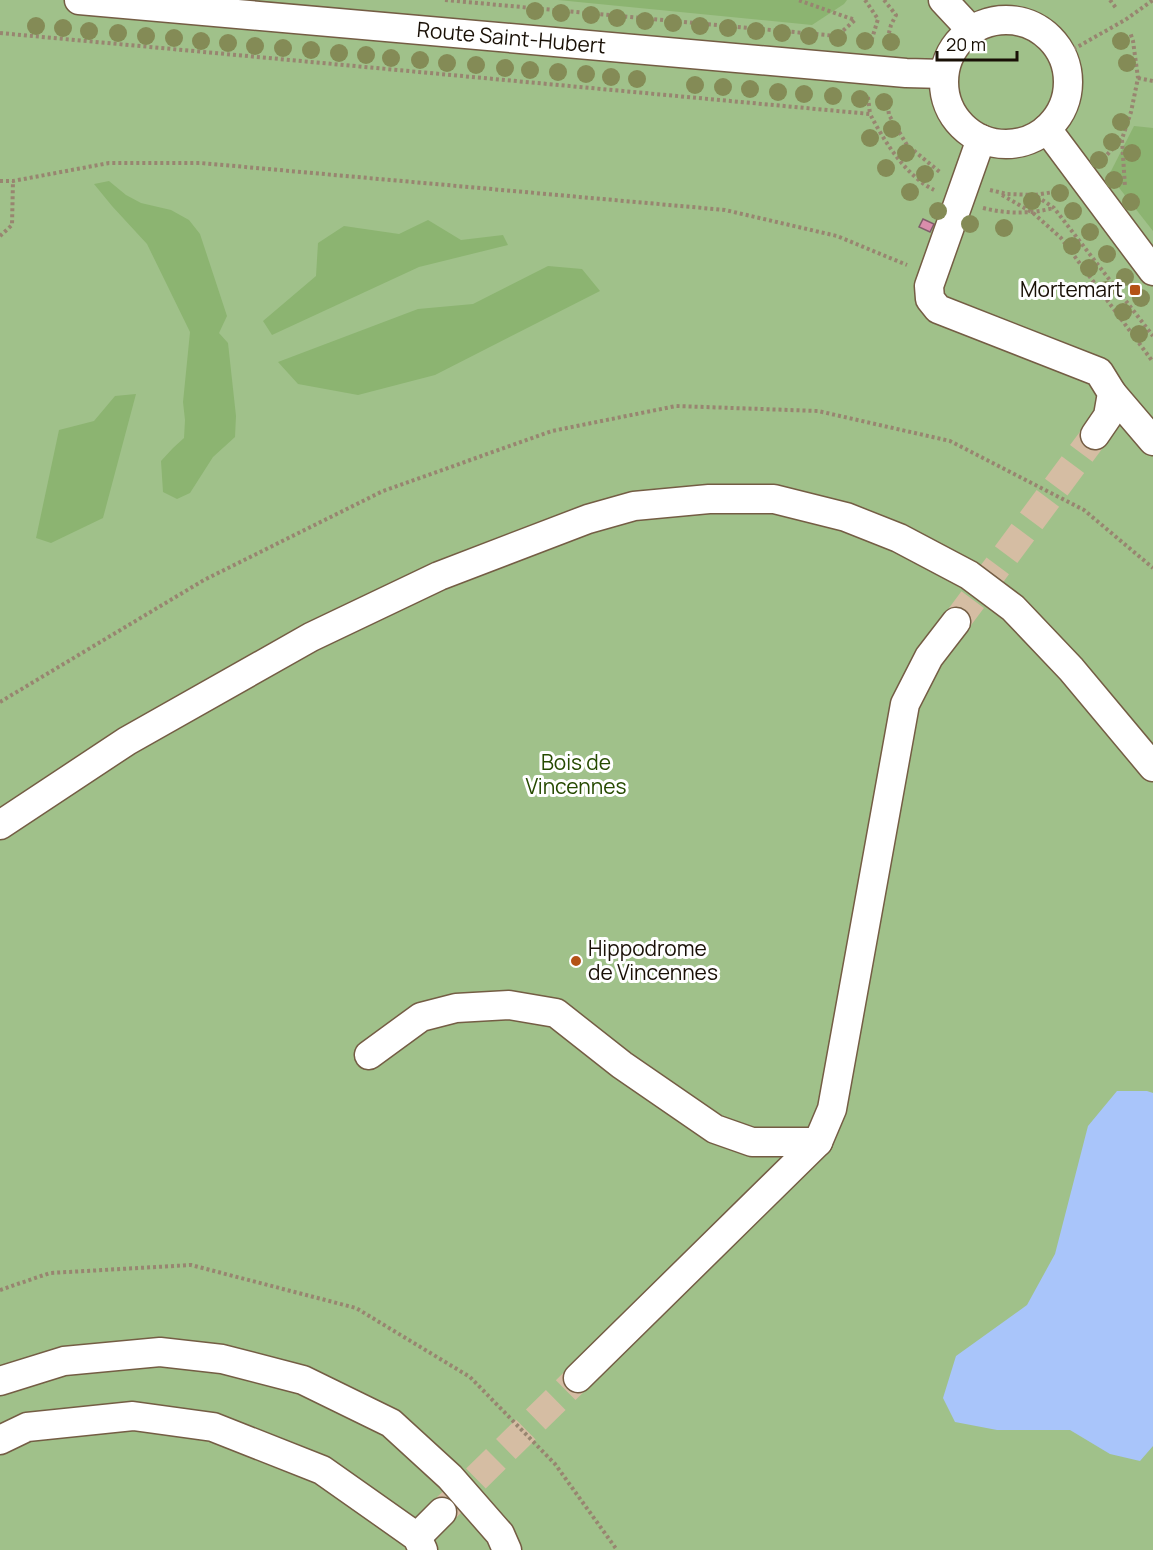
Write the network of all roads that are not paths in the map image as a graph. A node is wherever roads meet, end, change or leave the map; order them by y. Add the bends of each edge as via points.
1 (79, 0) edge
2 (943, 0) edge
3 (971, 30) junction
4 (944, 74) junction
5 (1047, 129) junction
6 (981, 139) junction
7 (1153, 271) edge
8 (1112, 393) junction
9 (1095, 435) tunnel mouth
10 (1153, 441) edge
11 (956, 622) tunnel mouth
12 (1153, 767) edge
13 (0, 825) edge
14 (369, 1055) dead end
15 (818, 1142) junction
16 (578, 1378) tunnel mouth
17 (0, 1381) edge
18 (0, 1440) edge
19 (442, 1512) tunnel mouth
20 (420, 1544) edge
21 (507, 1550) edge

1 - 4 street, Route Saint-Hubert
2 - 3 street
3 - 4 street via 952,50
3 - 5 street via 1002,19 1027,23 1055,42 1069,75 1068,96 1061,114
4 - 6 street via 945,97 953,114 966,130
5 - 6 street via 1025,142 1006,145
5 - 7 street
6 - 8 street via 932,276 930,299 938,309 1100,372
8 - 9 street via 1108,416
8 - 10 street
11 - 15 street via 929,657 905,704 832,1109
12 - 13 street via 1071,669 1013,608 969,575 899,538 846,517 774,499 709,499 634,506 588,519 439,576 311,637 127,741
14 - 15 street via 421,1017 456,1008 509,1005 556,1013 622,1065 715,1129 752,1142
15 - 16 street
17 - 21 street via 64,1361 160,1352 222,1359 303,1380 391,1423 450,1477 500,1534
18 - 20 street via 27,1426 133,1416 213,1427 322,1470
19 - 20 street

